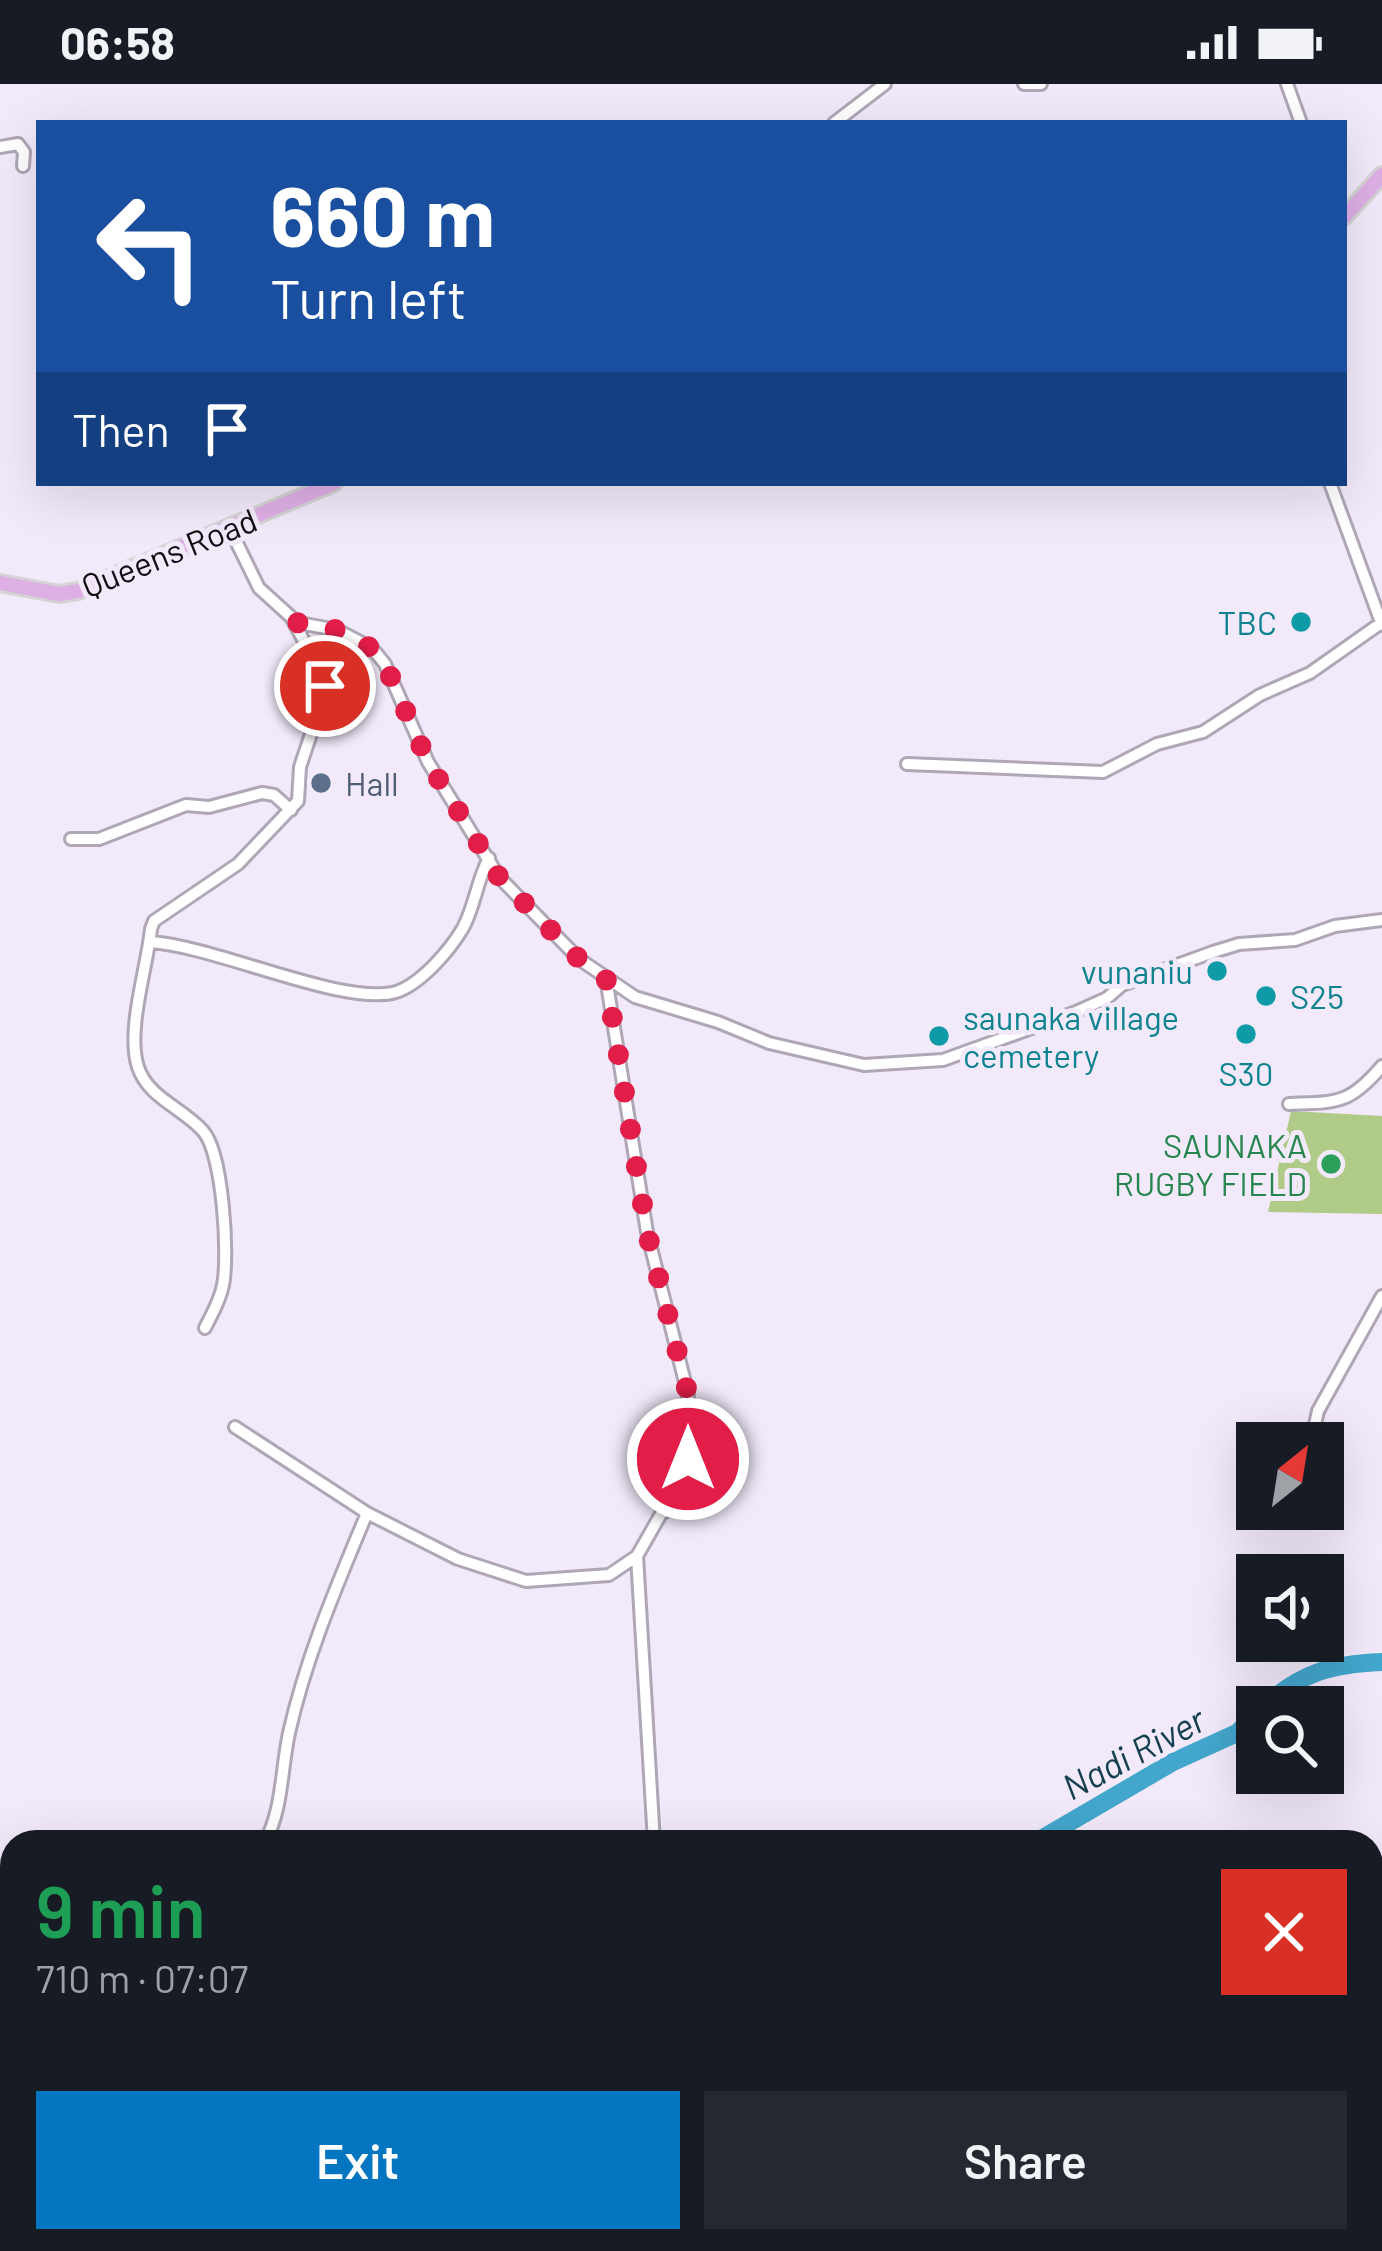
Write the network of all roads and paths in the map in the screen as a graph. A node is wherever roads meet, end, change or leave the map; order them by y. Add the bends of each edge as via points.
1 (885, 84) edge
2 (1024, 84) edge
3 (1041, 84) edge
4 (1287, 84) edge
5 (838, 120) edge
6 (1300, 120) edge
7 (0, 147) edge
8 (23, 166) dead end
9 (1382, 176) edge
10 (1347, 215) edge
11 (327, 486) edge
12 (1331, 486) edge
13 (230, 530) junction
14 (0, 583) edge
15 (294, 622) junction
16 (1382, 624) edge
17 (907, 764) dead end
18 (291, 810) junction
19 (71, 839) dead end
20 (489, 858) junction
21 (1382, 920) edge
22 (150, 942) junction
23 (606, 978) junction
24 (1382, 1066) edge
25 (1289, 1104) dead end
26 (1382, 1296) edge
27 (205, 1328) dead end
28 (1315, 1422) edge
29 (235, 1427) dead end
30 (367, 1513) junction
31 (637, 1556) junction
32 (271, 1830) edge
33 (653, 1830) edge

1 - 5 street
2 - 3 street
4 - 6 street
7 - 8 street via 18,144
9 - 10 main road
11 - 13 main road, Queens Road
12 - 16 street
13 - 14 main road, Queens Road via 78,591
13 - 15 street via 259,588
15 - 18 street via 325,686
15 - 20 street via 338,630 385,664 428,762
16 - 17 street via 1203,732 1103,772
18 - 19 street via 262,793 185,805 99,839
18 - 22 street via 238,864 154,920
20 - 22 street via 464,927 399,991 338,990 218,953
20 - 23 street via 530,909
21 - 23 street via 1239,944 1122,985 973,1052 910,1064 864,1065 769,1043 635,997
22 - 27 street via 137,1065 216,1155 225,1269
23 - 31 street via 647,1232 688,1394 686,1488
24 - 25 street via 1344,1100
26 - 28 street
29 - 30 street
30 - 31 street via 458,1559 526,1581 609,1575
30 - 32 street via 322,1618
31 - 33 street

